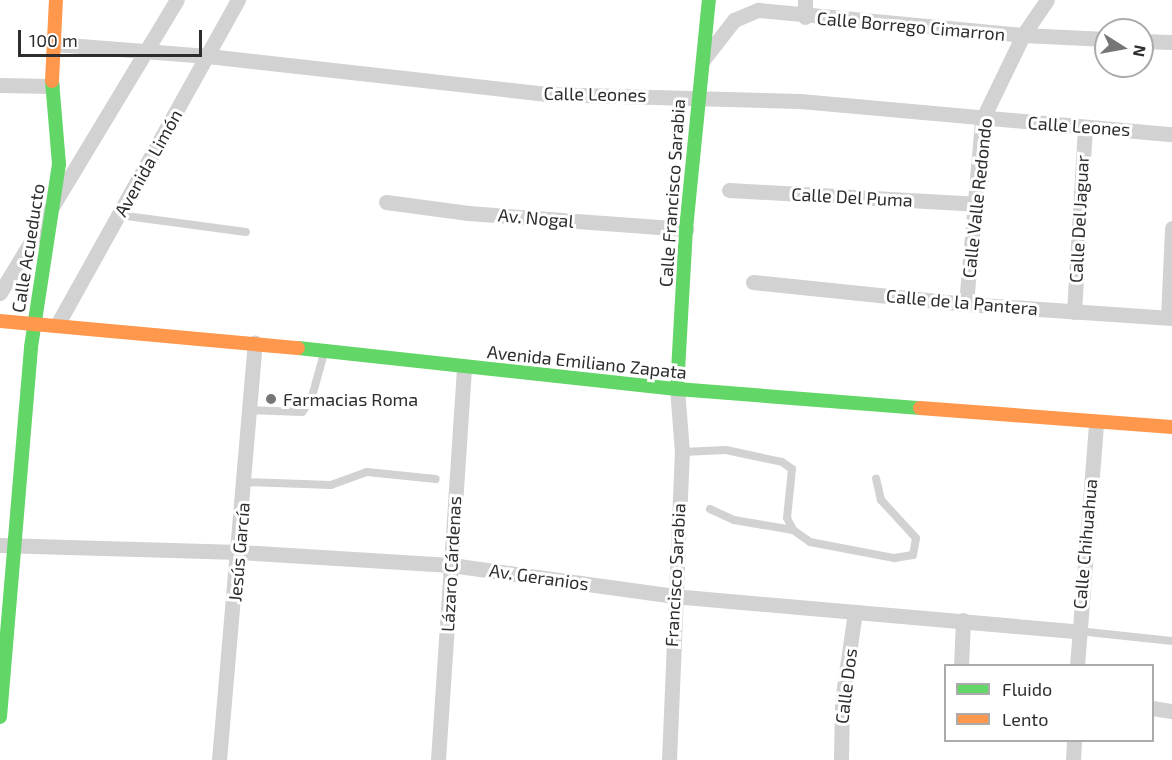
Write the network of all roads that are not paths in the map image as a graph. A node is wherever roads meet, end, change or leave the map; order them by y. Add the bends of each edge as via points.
1 (56, 0) edge
2 (177, 0) edge
3 (238, 0) edge
4 (708, 0) edge
5 (805, 0) edge
6 (1047, 0) edge
7 (805, 16) junction
8 (1023, 35) junction
9 (1094, 38) edge
10 (1154, 41) edge
11 (1172, 42) edge
12 (55, 44) junction
13 (143, 52) junction
14 (208, 56) junction
15 (703, 60) junction
16 (0, 85) edge
17 (52, 86) junction
18 (697, 95) junction
19 (982, 120) junction
20 (1085, 127) junction
21 (1172, 134) edge
22 (729, 190) dead end
23 (55, 200) junction
24 (386, 202) dead end
25 (976, 204) junction
26 (119, 215) junction
27 (1172, 228) edge
28 (686, 229) junction
29 (246, 232) dead end
30 (753, 282) dead end
31 (2, 285) edge
32 (966, 304) junction
33 (1074, 312) junction
34 (1170, 318) edge
35 (0, 321) edge
36 (34, 324) junction
37 (57, 324) junction
38 (255, 344) junction
39 (325, 350) junction
40 (464, 368) junction
41 (677, 389) junction
42 (250, 410) junction
43 (1096, 422) junction
44 (1172, 427) edge
45 (682, 452) junction
46 (436, 479) dead end
47 (876, 479) dead end
48 (244, 482) junction
49 (710, 509) dead end
50 (793, 530) junction
51 (0, 545) edge
52 (17, 548) junction
53 (239, 552) junction
54 (451, 565) junction
55 (673, 596) junction
56 (855, 612) junction
57 (963, 620) junction
58 (1077, 631) junction
59 (1172, 641) edge
60 (961, 664) edge
61 (1077, 664) edge
62 (1154, 708) edge
63 (1172, 711) edge
64 (0, 717) edge
65 (1074, 742) edge
66 (219, 760) edge
67 (438, 760) edge
68 (669, 760) edge
69 (840, 760) edge
70 (1073, 760) edge

1 - 12 main road, Calle Acueducto
2 - 13 street
3 - 14 street, Avenida Limón
4 - 15 main road, Calle Francisco Sarabia
5 - 7 street
6 - 8 street, Calle Valle Redondo
7 - 8 street, Calle Borrego Cimarron
7 - 15 street, Calle Borrego Cimarron via 746,12 734,20
8 - 9 street, Calle Borrego Cimarron
8 - 19 street, Calle Valle Redondo
10 - 11 street
12 - 13 street, Calle Leones
12 - 17 main road, Calle Acueducto
13 - 14 street, Calle Leones
13 - 23 street
14 - 18 street, Calle Leones via 544,94
14 - 26 street, Avenida Limón
15 - 18 main road, Calle Francisco Sarabia
16 - 17 street
17 - 23 main road, Calle Acueducto via 59,164
18 - 19 street, Calle Leones via 800,101
18 - 28 main road, Calle Francisco Sarabia
19 - 20 street, Calle Leones
19 - 25 street, Calle Valle Redondo
20 - 21 street, Calle Leones
20 - 33 street, Calle Del Jaguar
22 - 25 street, Calle Del Puma
23 - 31 street
23 - 36 main road, Calle Acueducto
24 - 28 street, Av. Nogal via 468,213
25 - 32 street, Calle Valle Redondo
26 - 29 lane
26 - 37 street, Avenida Limón
27 - 34 street
28 - 41 main road, Calle Francisco Sarabia
30 - 32 street, Calle de la Pantera
32 - 33 street, Calle de la Pantera
33 - 34 street, Calle de la Pantera
35 - 36 main road, Avenida Emiliano Zapata
36 - 37 main road, Avenida Emiliano Zapata
36 - 52 main road, Calle Acueducto
37 - 38 main road, Avenida Emiliano Zapata
38 - 39 main road, Avenida Emiliano Zapata
38 - 42 street, Jesús García
39 - 40 main road, Avenida Emiliano Zapata
39 - 42 lane via 311,399 302,412
40 - 41 main road, Avenida Emiliano Zapata
40 - 54 street, Lázaro Cárdenas
41 - 43 main road, Avenida Emiliano Zapata
41 - 45 street, Francisco Sarabia
42 - 48 street, Jesús García
43 - 44 main road, Avenida Emiliano Zapata
43 - 58 street, Calle Chihuahua
45 - 50 lane via 726,450 782,462 792,469 787,518
45 - 55 street, Francisco Sarabia
46 - 48 lane via 367,472 331,485
47 - 50 lane via 881,500 916,538 913,555 894,558 810,542
48 - 53 street, Jesús García
49 - 50 lane via 734,519
51 - 52 street, Av. Geranios
52 - 53 street, Av. Geranios
52 - 64 main road, Calle Acueducto
53 - 54 street, Av. Geranios
53 - 66 street, Jesús García
54 - 55 street, Av. Geranios
54 - 67 street, Lázaro Cárdenas
55 - 56 street, Av. Geranios
55 - 68 street, Francisco Sarabia
56 - 57 street, Av. Geranios
56 - 69 street, Calle Dos via 842,700
57 - 58 street, Av. Geranios
57 - 60 street
58 - 59 lane
58 - 61 street, Calle Chihuahua
62 - 63 street
65 - 70 street

